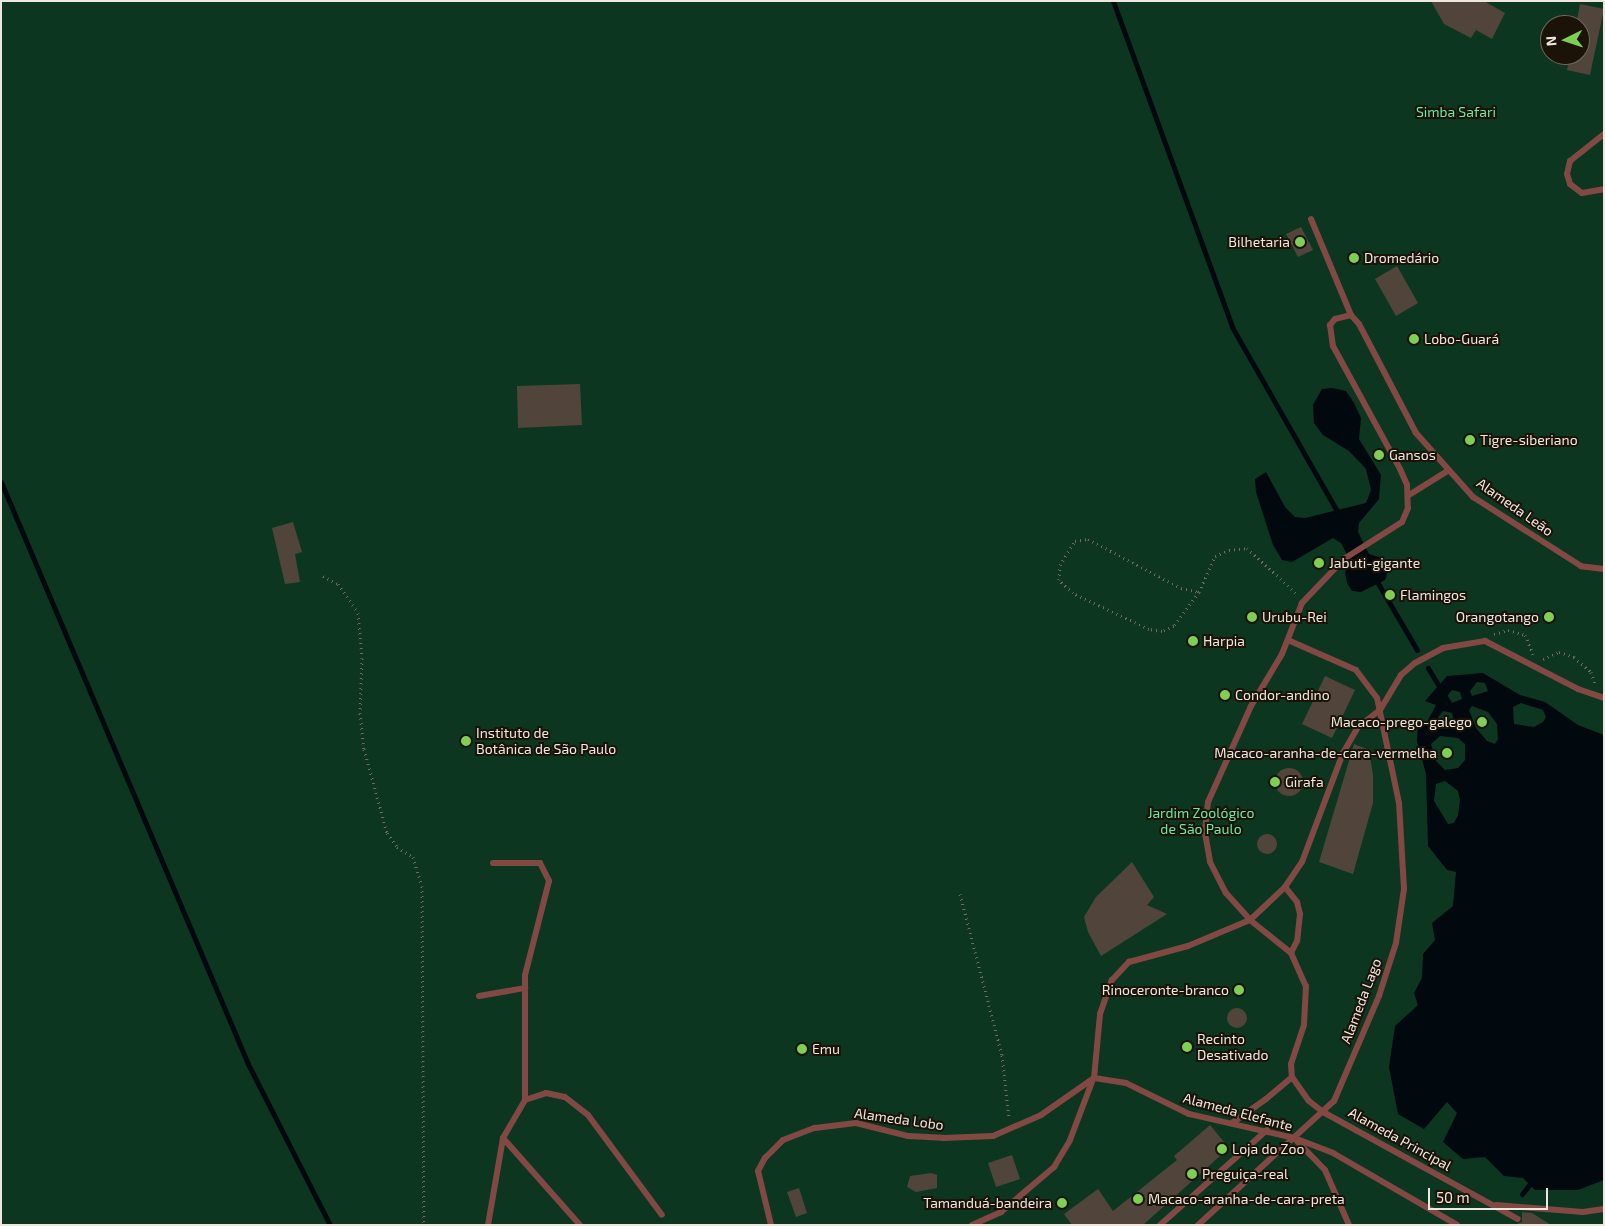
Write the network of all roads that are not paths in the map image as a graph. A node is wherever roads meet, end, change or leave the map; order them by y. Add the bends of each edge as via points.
1 (1604, 134) edge
2 (1604, 189) edge
3 (1311, 219) dead end
4 (1351, 315) junction
5 (1449, 470) junction
6 (1409, 495) junction
7 (1604, 569) edge
8 (1288, 640) junction
9 (1601, 697) edge
10 (1380, 710) junction
11 (493, 863) dead end
12 (1284, 887) junction
13 (1250, 920) junction
14 (1291, 953) junction
15 (525, 988) junction
16 (479, 996) dead end
17 (1292, 1076) junction
18 (1094, 1078) junction
19 (525, 1100) junction
20 (1323, 1112) junction
21 (1232, 1123) junction
22 (1267, 1130) junction
23 (503, 1138) junction
24 (1294, 1138) junction
25 (1493, 1204) junction
26 (1604, 1209) edge
27 (662, 1216) dead end
28 (1518, 1219) dead end
29 (488, 1225) edge
30 (580, 1225) edge
31 (771, 1225) edge
32 (972, 1225) edge
33 (1160, 1225) edge
34 (1198, 1225) edge
35 (1349, 1225) edge
36 (1458, 1225) edge

1 - 2 lane via 1570,161 1567,174 1570,184 1582,193
3 - 4 lane, Alameda Leão
4 - 5 lane, Alameda Leão via 1359,324 1416,433
4 - 6 lane via 1335,318 1330,325 1333,346 1400,470
5 - 6 lane
5 - 7 lane, Alameda Leão via 1473,497 1520,528 1581,566
6 - 8 lane via 1402,522 1344,559 1302,603
8 - 10 lane, Alameda Lago via 1356,670 1370,686
8 - 13 lane via 1251,706 1208,802 1205,833 1210,862 1226,893
9 - 10 lane via 1485,641 1442,648 1415,663 1390,691
10 - 12 lane via 1358,727 1343,753 1302,862
10 - 20 lane, Alameda Lago via 1399,803 1404,889 1396,943 1379,996 1341,1088
11 - 15 lane via 540,863 549,881 525,975
12 - 13 lane
12 - 14 lane via 1297,902 1300,914 1297,941
13 - 14 lane
13 - 18 lane via 1217,936 1129,962 1123,968 1112,980 1100,1014
14 - 17 lane via 1306,986 1304,1025 1292,1057
15 - 16 lane
15 - 19 lane
17 - 20 lane via 1304,1095
17 - 21 lane
18 - 21 lane, Alameda Elefante via 1126,1083 1176,1109
18 - 31 lane, Alameda Lobo via 1041,1115 1011,1131 993,1136 908,1136 856,1123 815,1128 783,1140 758,1170
18 - 32 lane via 1070,1140 1054,1167 1001,1212
19 - 23 lane
19 - 27 lane via 556,1093 577,1105 588,1115
20 - 24 lane, Alameda Lago
20 - 25 lane, Alameda Principal
21 - 22 lane, Alameda Elefante
22 - 24 lane, Alameda Elefante
22 - 33 lane
23 - 29 lane
23 - 30 lane
24 - 34 lane, Alameda Lago
24 - 35 lane, Alameda Elefante via 1311,1153 1334,1186
24 - 36 lane via 1334,1153
25 - 26 lane via 1583,1212
25 - 28 lane, Alameda Principal

